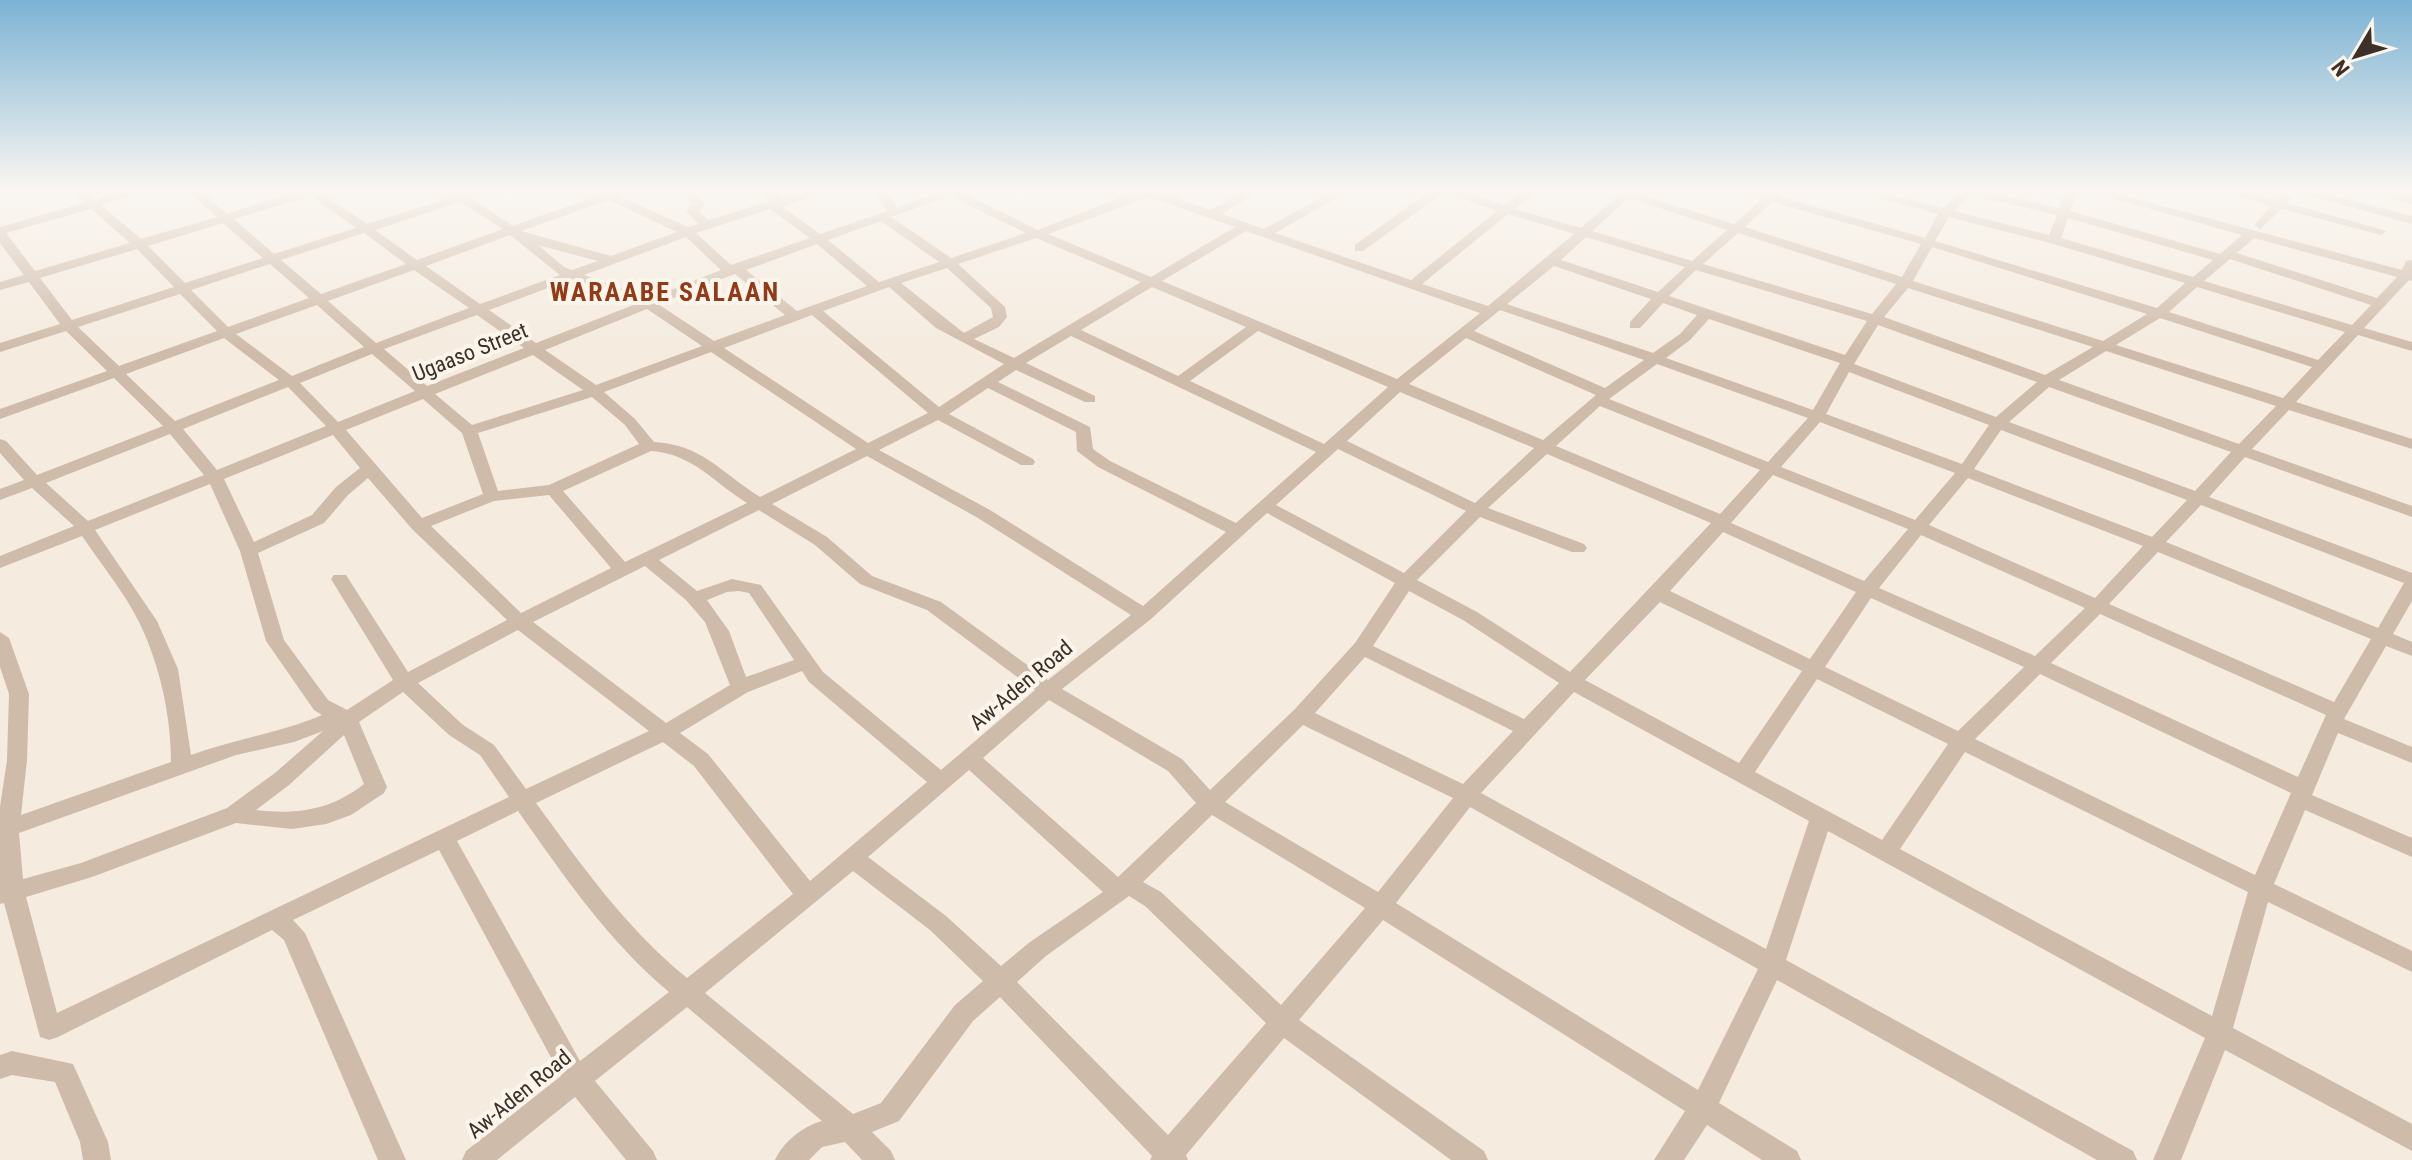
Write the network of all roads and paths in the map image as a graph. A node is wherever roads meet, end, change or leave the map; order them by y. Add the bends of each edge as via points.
1 (8, 243) edge
2 (255, 243) edge
3 (322, 243) edge
4 (386, 243) edge
5 (487, 243) edge
6 (527, 243) edge
7 (550, 243) edge
8 (660, 243) edge
9 (701, 243) edge
10 (808, 243) edge
11 (825, 243) edge
12 (924, 243) edge
13 (1008, 243) edge
14 (1059, 243) edge
15 (1216, 243) edge
16 (1294, 243) edge
17 (1366, 243) edge
18 (1464, 243) edge
19 (1572, 243) edge
20 (1626, 243) edge
21 (1723, 243) edge
22 (1790, 243) edge
23 (1922, 243) edge
24 (2065, 243) edge
25 (2177, 243) edge
26 (2240, 243) edge
27 (2309, 243) edge
28 (139, 244) joint
29 (1927, 245) junction
30 (1359, 248) dead end
31 (2225, 256) junction
32 (273, 259) junction
33 (615, 261) junction
34 (1552, 261) junction
35 (948, 262) junction
36 (416, 265) junction
37 (1699, 265) junction
38 (733, 270) junction
39 (2410, 270) edge
40 (35, 275) junction
41 (577, 276) junction
42 (1906, 281) junction
43 (1151, 282) junction
44 (2197, 282) junction
45 (883, 283) junction
46 (1412, 285) junction
47 (0, 286) edge
48 (183, 289) junction
49 (1660, 295) junction
50 (320, 300) junction
51 (647, 303) junction
52 (2379, 303) junction
53 (1493, 308) junction
54 (813, 309) junction
55 (479, 311) junction
56 (1707, 312) junction
57 (2160, 312) junction
58 (795, 316) junction
59 (1875, 319) junction
60 (1635, 325) dead end
61 (69, 326) junction
62 (1256, 326) junction
63 (1071, 331) junction
64 (2354, 331) junction
65 (1465, 332) junction
66 (226, 333) junction
67 (963, 339) junction
68 (717, 347) junction
69 (2101, 347) junction
70 (2412, 347) edge
71 (0, 348) edge
72 (375, 348) junction
73 (533, 350) junction
74 (1654, 357) junction
75 (1016, 363) junction
76 (1847, 363) junction
77 (2319, 365) junction
78 (114, 373) junction
79 (2048, 380) junction
80 (987, 382) junction
81 (292, 383) junction
82 (1178, 383) junction
83 (1398, 386) junction
84 (594, 391) junction
85 (427, 393) junction
86 (1602, 397) junction
87 (1090, 399) dead end
88 (2285, 405) junction
89 (0, 414) edge
90 (938, 414) junction
91 (1817, 417) junction
92 (1998, 423) junction
93 (174, 428) junction
94 (337, 429) junction
95 (469, 431) junction
96 (0, 444) edge
97 (2412, 444) edge
98 (1546, 445) junction
99 (649, 446) junction
100 (1332, 446) junction
101 (869, 451) junction
102 (2242, 451) junction
103 (1027, 462) dead end
104 (369, 469) junction
105 (1771, 470) junction
106 (1964, 472) junction
107 (215, 478) junction
108 (35, 482) junction
109 (553, 489) junction
110 (0, 495) edge
111 (492, 496) junction
112 (2196, 497) junction
113 (759, 505) junction
114 (1264, 505) junction
115 (1477, 510) junction
116 (2412, 512) edge
117 (1720, 523) junction
118 (418, 525) junction
119 (84, 526) junction
120 (1918, 527) junction
121 (1236, 530) junction
122 (2153, 545) junction
123 (1578, 548) dead end
124 (249, 551) junction
125 (645, 558) junction
126 (0, 562) edge
127 (621, 569) junction
128 (340, 579) dead end
129 (1406, 581) junction
130 (2412, 582) edge
131 (1867, 590) junction
132 (1658, 593) junction
133 (697, 598) junction
134 (2099, 604) junction
135 (1144, 615) junction
136 (519, 621) junction
137 (2382, 636) junction
138 (0, 638) edge
139 (1362, 648) junction
140 (2412, 649) edge
141 (804, 663) junction
142 (2037, 665) junction
143 (1814, 667) junction
144 (1570, 681) junction
145 (404, 682) junction
146 (741, 687) junction
147 (1048, 690) junction
148 (1301, 715) junction
149 (344, 717) junction
150 (2335, 717) junction
151 (1525, 728) junction
152 (663, 731) junction
153 (1963, 739) junction
154 (2412, 755) edge
155 (971, 759) junction
156 (181, 765) junction
157 (1741, 776) junction
158 (943, 783) junction
159 (2302, 794) junction
160 (1466, 795) junction
161 (521, 799) junction
162 (1208, 802) junction
163 (235, 814) junction
164 (1821, 818) junction
165 (8, 828) junction
166 (443, 837) junction
167 (2412, 848) edge
168 (1886, 852) junction
169 (853, 858) junction
170 (1122, 887) junction
171 (2260, 890) junction
172 (6, 894) edge
173 (808, 896) junction
174 (1380, 907) junction
175 (274, 918) junction
176 (2412, 962) edge
177 (1772, 966) junction
178 (1001, 982) junction
179 (689, 991) junction
180 (1281, 1021) junction
181 (2219, 1034) junction
182 (0, 1067) edge
183 (576, 1078) junction
184 (1703, 1108) junction
185 (850, 1128) junction
186 (2412, 1138) edge
187 (1169, 1158) edge
188 (97, 1160) edge
189 (392, 1160) edge
190 (476, 1160) edge
191 (643, 1160) edge
192 (789, 1160) edge
193 (881, 1160) edge
194 (1474, 1160) edge
195 (1668, 1160) edge
196 (1787, 1160) edge
197 (2123, 1160) edge
198 (2167, 1160) edge

1 - 40 street
2 - 32 street
3 - 32 street
4 - 36 street
5 - 36 street
6 - 41 street via 546,261
7 - 33 street
8 - 33 street
9 - 38 street
10 - 38 street, Ugaaso Street
11 - 45 street
12 - 35 street
13 - 35 street
14 - 43 street
15 - 43 street
16 - 46 street
17 - 30 street
18 - 46 street
19 - 34 street, Aw-Aden Road
20 - 37 street
21 - 37 street
22 - 42 street
23 - 29 street
24 - 44 street
25 - 31 street
26 - 31 street
27 - 39 street
28 - 40 street
28 - 48 street
29 - 42 street
29 - 57 street
31 - 44 street
31 - 52 street
32 - 48 street
32 - 50 street
33 - 41 street
34 - 49 street
34 - 53 street, Aw-Aden Road
35 - 45 street
35 - 67 street via 998,307 1000,317
36 - 50 street
36 - 55 street
37 - 49 street
37 - 59 street
38 - 51 street, Ugaaso Street
38 - 58 street
39 - 52 street
40 - 47 street
40 - 61 street
41 - 51 street
41 - 55 street
42 - 59 street
42 - 69 street
43 - 62 street
43 - 63 street
44 - 57 street
44 - 64 street
45 - 54 street
45 - 67 street
46 - 53 street
48 - 61 street
48 - 66 street
49 - 56 street
49 - 60 street
50 - 66 street
50 - 72 street
51 - 68 street
51 - 73 street, Ugaaso Street
52 - 64 street
53 - 65 street, Aw-Aden Road
53 - 74 street
54 - 58 street
54 - 90 street
55 - 72 street
55 - 73 street
56 - 74 street via 1685,337
56 - 76 street
57 - 69 street
57 - 77 street
58 - 68 street
59 - 76 street
59 - 79 street
61 - 71 street
61 - 78 street
62 - 82 street
62 - 83 street
63 - 75 street
63 - 82 street
64 - 70 street
64 - 77 street
65 - 83 street, Aw-Aden Road
65 - 86 street
66 - 78 street
66 - 81 street
67 - 75 street
68 - 84 street
68 - 101 street
69 - 79 street
69 - 88 street
72 - 81 street
72 - 85 street
73 - 84 street
73 - 85 street, Ugaaso Street
74 - 86 street
74 - 91 street
75 - 80 street
75 - 87 street
76 - 91 street
76 - 92 street
77 - 88 street
78 - 89 street
78 - 93 street
79 - 92 street
79 - 102 street
80 - 90 street
80 - 121 street via 1084,430 1085,451 1104,464
81 - 93 street
81 - 94 street
82 - 100 street
83 - 98 street
83 - 100 street, Aw-Aden Road
84 - 95 street
84 - 99 street
85 - 94 street, Ugaaso Street
85 - 95 street
86 - 98 street
86 - 105 street
88 - 97 street
88 - 102 street
90 - 101 street
90 - 103 street
91 - 105 street
91 - 106 street
92 - 106 street
92 - 112 street
93 - 107 street
93 - 108 street
94 - 104 street
94 - 107 street, Ugaaso Street
95 - 111 street
96 - 108 street
98 - 115 street
98 - 117 street
99 - 109 street
99 - 113 street via 675,448 700,459
100 - 114 street, Aw-Aden Road
100 - 115 street
101 - 113 street
101 - 135 street via 984,514
102 - 112 street
102 - 116 street
104 - 118 street
104 - 124 street via 318,519
105 - 117 street
105 - 120 street
106 - 120 street
106 - 122 street
107 - 119 street, Ugaaso Street
107 - 124 street
108 - 110 street
108 - 119 street
109 - 111 street
109 - 127 street
111 - 118 street
112 - 122 street
112 - 130 street
113 - 125 street
113 - 147 street via 821,541 866,580 934,606
114 - 121 street, Aw-Aden Road
114 - 129 street
115 - 123 street
115 - 129 street
117 - 131 street
117 - 132 street
118 - 136 street
119 - 126 street, Ugaaso Street
119 - 156 street via 159,644 168,669
120 - 131 street
120 - 134 street
121 - 135 street, Aw-Aden Road
122 - 134 street
122 - 137 street
124 - 149 street via 275,641 321,705
125 - 127 street
125 - 133 street
127 - 136 street
128 - 145 street
129 - 139 street
129 - 144 street
130 - 137 street
131 - 142 street
131 - 143 street
132 - 143 street
132 - 144 street
133 - 141 street via 725,585 755,589
133 - 146 street via 726,644
134 - 142 street
134 - 150 street
135 - 147 street, Aw-Aden Road
136 - 145 street
136 - 152 street
137 - 140 street
137 - 150 street
138 - 165 street via 19,694
139 - 148 street
139 - 151 street
141 - 146 street
141 - 158 street
142 - 153 street
142 - 159 street
143 - 153 street
143 - 157 street
144 - 151 street
144 - 157 street
145 - 149 street
145 - 161 street via 456,730 487,750
146 - 152 street
147 - 155 street, Aw-Aden Road
147 - 162 street via 1175,765
148 - 160 street
148 - 162 street
149 - 156 street
149 - 163 street via 282,779
149 - 163 street via 376,787 361,800 296,822 274,824
150 - 154 street
150 - 159 street
151 - 160 street
152 - 161 street
152 - 173 street via 701,760
153 - 168 street
153 - 171 street
155 - 158 street, Aw-Aden Road
155 - 170 street
156 - 165 street
157 - 164 street
158 - 169 street, Aw-Aden Road
159 - 167 street
159 - 171 street
160 - 174 street
160 - 177 street
161 - 166 street
161 - 179 street via 588,893 650,962
162 - 170 street
162 - 174 street
163 - 172 street via 84,871
164 - 168 street
164 - 177 street
165 - 172 street
166 - 175 street
166 - 183 street
168 - 181 street
169 - 173 street, Aw-Aden Road
169 - 178 street via 938,923
170 - 178 street
170 - 180 street via 1153,899
171 - 176 street
171 - 181 street
172 - 175 street via 49,1029
173 - 179 street, Aw-Aden Road
174 - 180 street
174 - 184 street
175 - 189 street via 293,933
177 - 184 street
177 - 197 street
178 - 185 street via 946,1033 890,1112
178 - 187 street
179 - 183 street, Aw-Aden Road
179 - 185 street
180 - 187 street
180 - 194 street
181 - 186 street
181 - 198 street
182 - 188 street via 12,1063 64,1072
183 - 190 street, Aw-Aden Road
183 - 191 street
184 - 195 street
184 - 196 street
185 - 192 street via 815,1136
185 - 193 street

